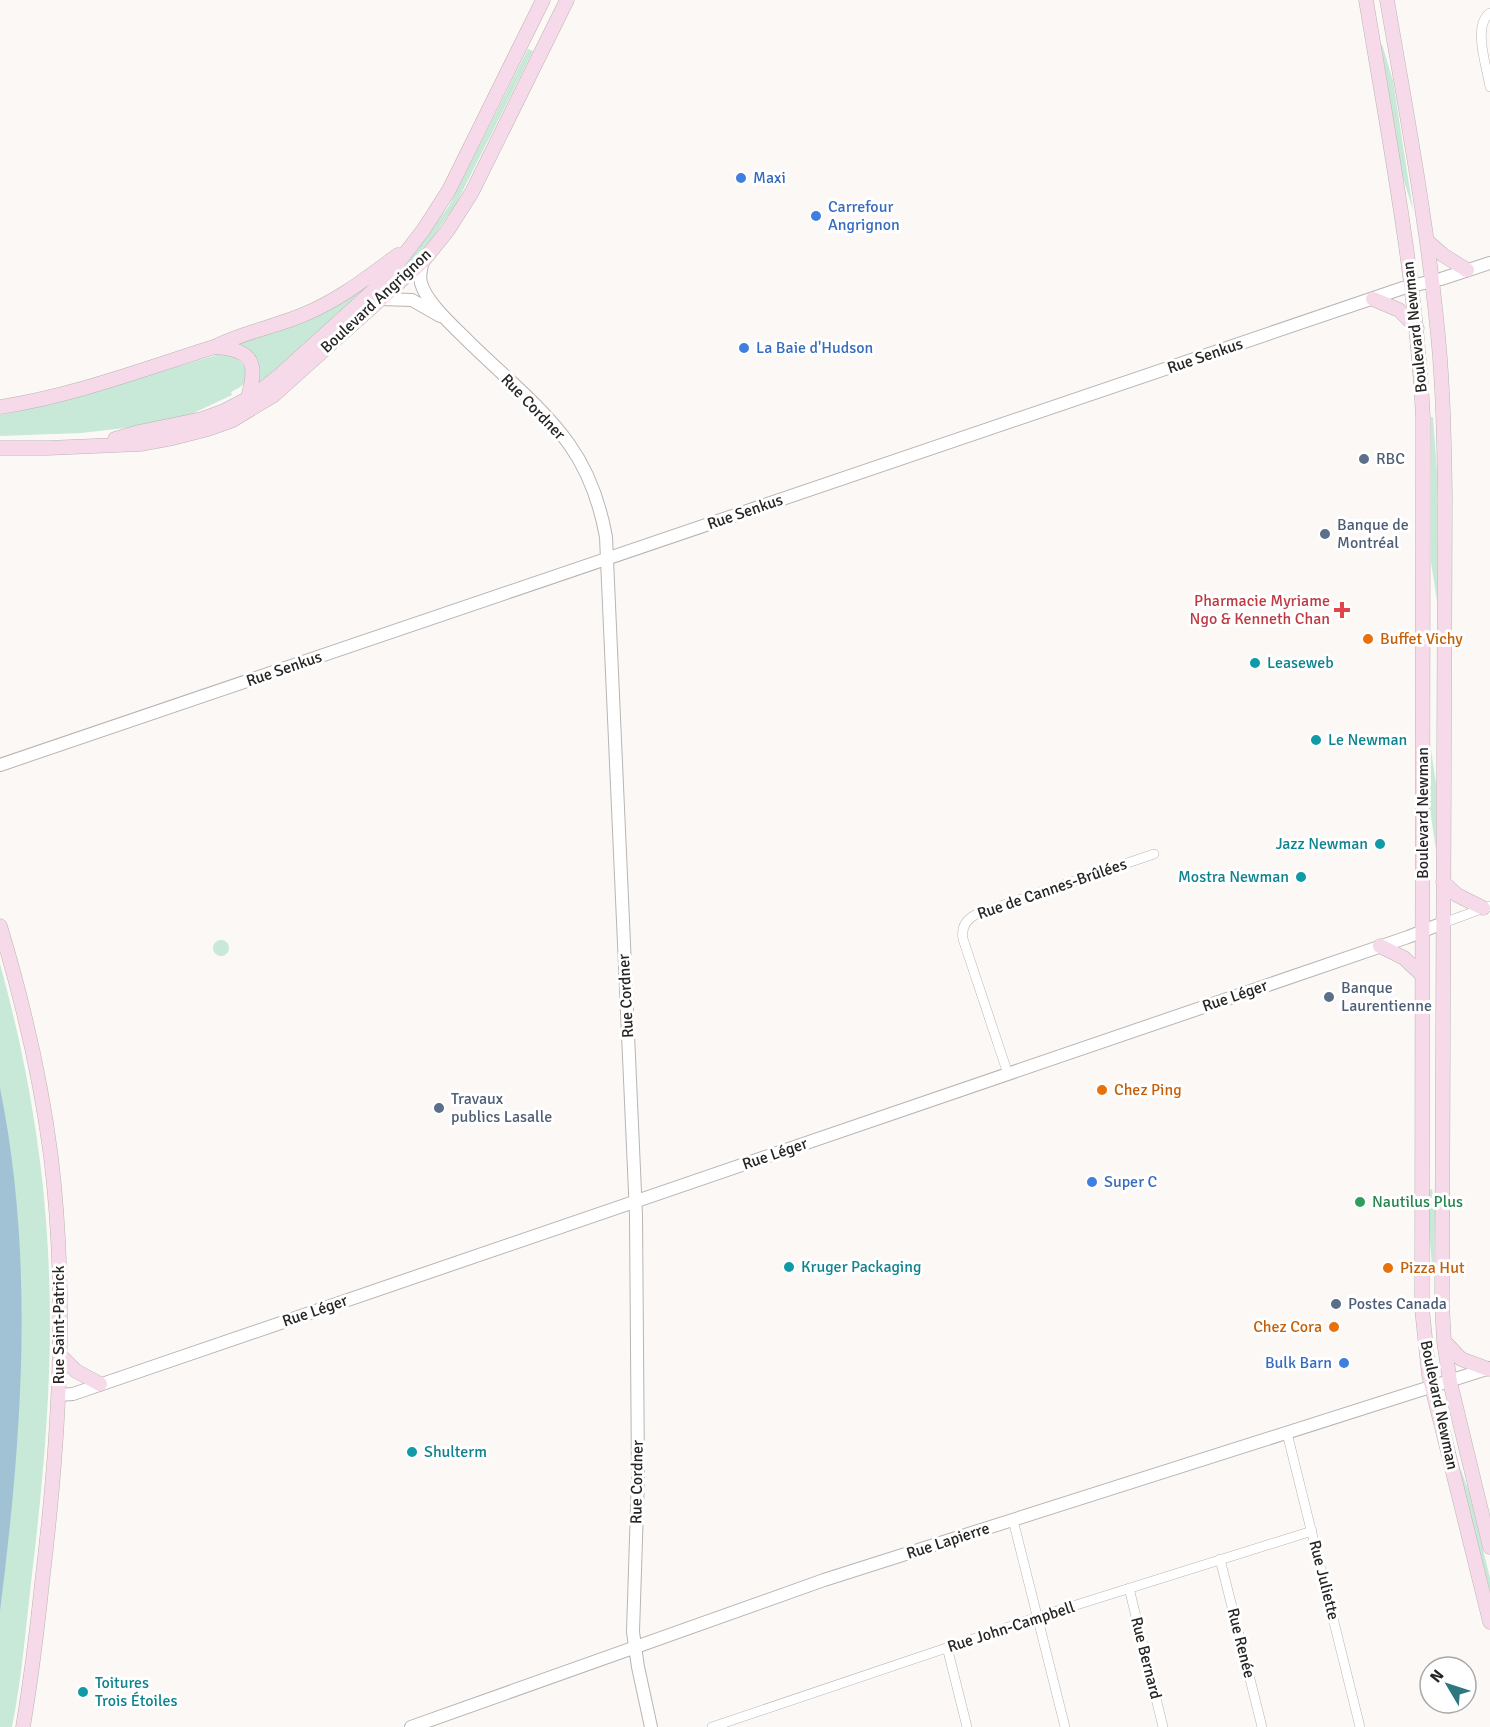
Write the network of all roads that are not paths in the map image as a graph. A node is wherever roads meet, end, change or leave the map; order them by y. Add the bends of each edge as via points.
1 (543, 0) edge
2 (567, 0) edge
3 (1366, 0) edge
4 (1387, 0) edge
5 (1490, 13) edge
6 (1490, 87) edge
7 (1427, 241) junction
8 (412, 245) junction
9 (423, 261) junction
10 (1490, 262) edge
11 (1467, 270) junction
12 (1432, 281) junction
13 (1412, 286) junction
14 (381, 299) junction
15 (1373, 299) junction
16 (448, 321) junction
17 (1417, 328) junction
18 (214, 347) junction
19 (247, 400) junction
20 (0, 407) edge
21 (99, 444) junction
22 (0, 448) edge
23 (608, 558) junction
24 (0, 765) edge
25 (1154, 854) dead end
26 (1443, 882) junction
27 (1487, 907) edge
28 (1443, 923) junction
29 (0, 926) edge
30 (1422, 931) junction
31 (1380, 946) junction
32 (1422, 975) junction
33 (1008, 1074) junction
34 (636, 1201) junction
35 (1444, 1341) junction
36 (59, 1354) junction
37 (1489, 1369) edge
38 (1450, 1382) junction
39 (100, 1384) junction
40 (1432, 1388) junction
41 (58, 1395) junction
42 (1287, 1433) junction
43 (1014, 1520) junction
44 (1312, 1531) junction
45 (1490, 1547) edge
46 (1220, 1559) junction
47 (1129, 1588) junction
48 (1038, 1617) junction
49 (1490, 1622) edge
50 (947, 1647) junction
51 (635, 1648) junction
52 (23, 1727) edge
53 (411, 1727) edge
54 (651, 1727) edge
55 (712, 1727) edge
56 (967, 1727) edge
57 (1065, 1727) edge
58 (1163, 1727) edge
59 (1262, 1727) edge
60 (1360, 1727) edge

1 - 8 main road, Boulevard Angrignon via 449,189
2 - 9 main road, Boulevard Angrignon via 465,204
3 - 13 main road, Boulevard Newman
4 - 7 main road, Boulevard Newman
5 - 6 street via 1480,31
7 - 11 main road
7 - 12 main road, Boulevard Newman
8 - 18 main road via 320,307
8 - 19 main road, Boulevard Angrignon via 385,280
9 - 14 main road, Boulevard Angrignon
9 - 16 street via 422,285
10 - 11 street, Rue Senkus
11 - 12 street, Rue Senkus
12 - 13 street, Rue Senkus
12 - 26 main road, Boulevard Newman via 1444,447
13 - 15 street, Rue Senkus
13 - 17 main road, Boulevard Newman
14 - 16 street via 416,301
14 - 21 main road, Boulevard Angrignon via 274,395 243,415 182,436 140,444
15 - 17 main road via 1399,310
15 - 23 street, Rue Senkus
16 - 23 street, Rue Cordner via 569,444 596,496
17 - 30 main road, Boulevard Newman via 1424,431
18 - 19 main road via 233,348 248,358 254,374
18 - 20 main road via 62,394
19 - 21 main road, Boulevard Angrignon via 202,419
21 - 22 main road, Boulevard Angrignon
23 - 24 street, Rue Senkus
23 - 34 street, Rue Cordner
25 - 33 street, Rue de Cannes-Brûlées via 976,914 966,922 963,939
26 - 27 main road via 1457,895
26 - 28 main road, Boulevard Newman
27 - 28 street, Rue Léger
28 - 30 street, Rue Léger
28 - 35 main road, Boulevard Newman
29 - 36 main road, Rue Saint-Patrick via 30,1039 51,1156 58,1246
30 - 31 street, Rue Léger
30 - 32 main road, Boulevard Newman
31 - 32 main road via 1404,958
31 - 33 street, Rue Léger
32 - 40 main road, Boulevard Newman via 1422,1300
33 - 34 street, Rue Léger
34 - 39 street, Rue Léger
34 - 51 street, Rue Cordner
35 - 37 main road via 1461,1359
35 - 38 main road, Boulevard Newman
36 - 39 main road via 76,1371
36 - 41 main road, Rue Saint-Patrick
37 - 38 street, Rue Lapierre
38 - 40 street, Rue Lapierre
38 - 45 main road, Boulevard Newman
39 - 41 street, Rue Léger
40 - 42 street, Rue Lapierre
40 - 49 main road, Boulevard Newman
41 - 52 main road, Rue Saint-Patrick via 48,1538
42 - 43 street, Rue Lapierre
42 - 44 street, Rue Juliette
43 - 48 street
43 - 51 street, Rue Lapierre via 824,1580
44 - 46 street, Rue John-Campbell
44 - 60 street, Rue Juliette
46 - 47 street, Rue John-Campbell
46 - 59 street, Rue Renée
47 - 48 street, Rue John-Campbell
47 - 58 street, Rue Bernard
48 - 50 street, Rue John-Campbell
48 - 57 street
50 - 55 street, Rue John-Campbell
50 - 56 street
51 - 53 street, Rue Lapierre
51 - 54 street, Rue Cordner

